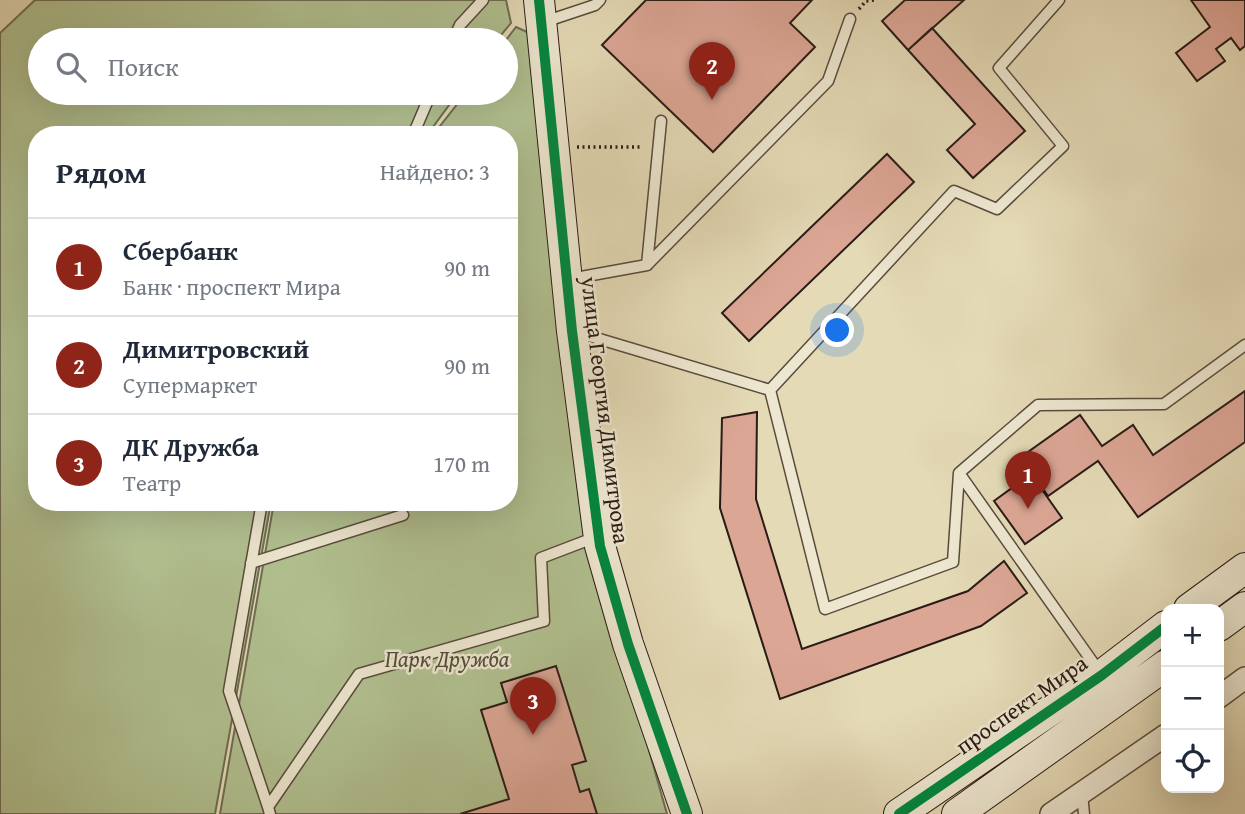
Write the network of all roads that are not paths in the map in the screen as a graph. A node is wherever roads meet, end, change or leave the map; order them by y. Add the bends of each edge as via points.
1 (483, 0) edge
2 (600, 0) edge
3 (1059, 0) edge
4 (541, 12) edge
5 (850, 19) dead end
6 (459, 28) edge
7 (426, 105) edge
8 (661, 121) dead end
9 (417, 126) edge
10 (647, 265) junction
11 (567, 280) junction
12 (572, 331) junction
13 (1245, 345) edge
14 (770, 390) junction
15 (959, 473) junction
16 (260, 511) edge
17 (403, 515) dead end
18 (599, 536) junction
19 (251, 563) junction
20 (1245, 568) edge
21 (1196, 604) edge
22 (1245, 607) edge
23 (1224, 622) edge
24 (1161, 631) edge
25 (1161, 667) edge
26 (1245, 678) edge
27 (1110, 687) junction
28 (1224, 693) edge
29 (1161, 739) edge
30 (1083, 804) edge
31 (269, 810) edge
32 (687, 814) edge
33 (899, 814) edge
34 (957, 814) edge
35 (1051, 814) edge

1 - 6 lane
2 - 4 lane via 595,5
3 - 14 lane via 999,68 1063,146 996,209 954,191
4 - 11 street, улица Георгия Димитрова
5 - 10 lane via 828,81
7 - 9 lane
8 - 10 lane
10 - 11 lane
11 - 12 street, улица Георгия Димитрова
12 - 14 lane
12 - 18 street, улица Георгия Димитрова
13 - 15 lane via 1164,404 1038,405
14 - 15 lane via 825,609 953,562
15 - 27 lane
16 - 19 lane
17 - 19 lane
18 - 31 lane via 541,558 544,621 359,674
18 - 32 street, улица Георгия Димитрова via 628,644
19 - 31 lane via 229,691
20 - 21 street
22 - 23 street
24 - 27 street, проспект Мира
25 - 27 street, проспект Мира
26 - 28 street
27 - 33 street, проспект Мира
27 - 34 street, проспект Мира
29 - 30 street
30 - 35 street

